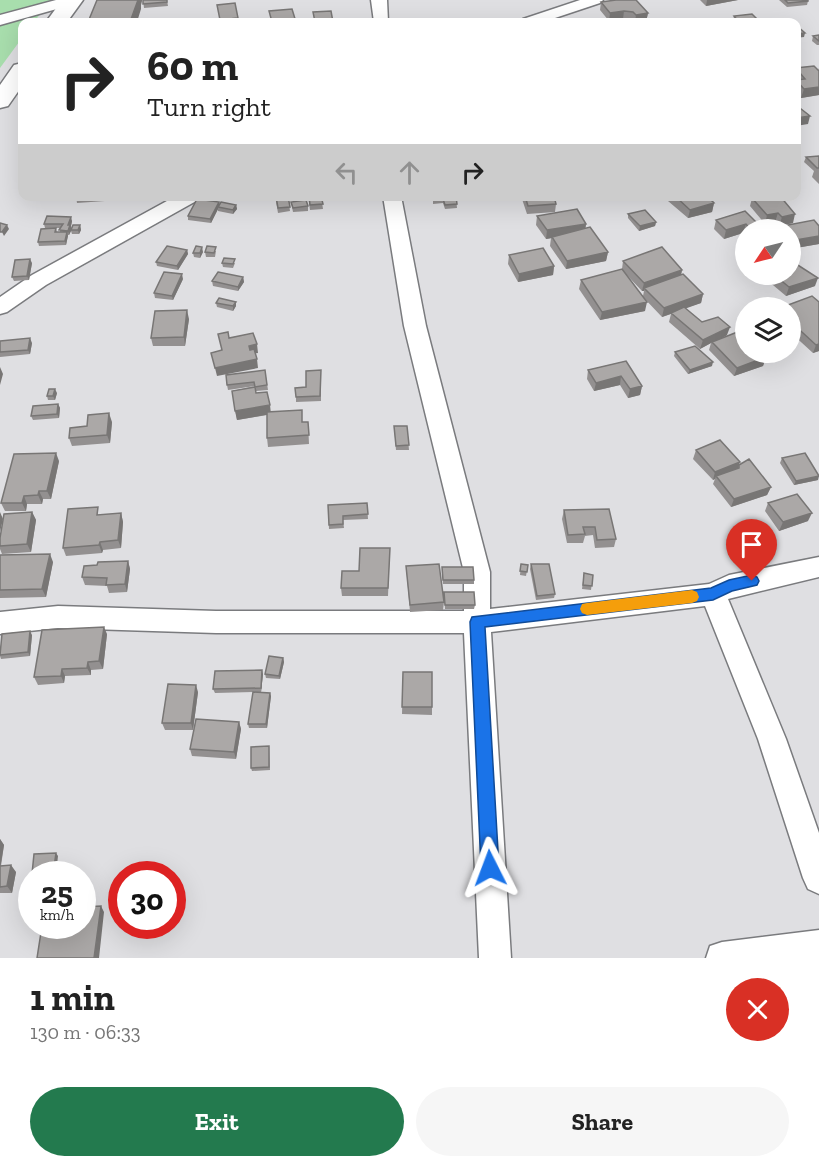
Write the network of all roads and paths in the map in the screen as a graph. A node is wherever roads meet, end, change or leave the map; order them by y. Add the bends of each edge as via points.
1 (73, 0) edge
2 (379, 0) edge
3 (596, 0) edge
4 (59, 18) edge
5 (381, 18) edge
6 (541, 18) edge
7 (0, 20) edge
8 (18, 76) edge
9 (0, 101) edge
10 (182, 201) edge
11 (393, 201) edge
12 (0, 307) edge
13 (819, 567) edge
14 (713, 594) junction
15 (477, 622) junction
16 (0, 623) edge
17 (819, 878) edge
18 (819, 946) edge
19 (495, 958) edge
20 (722, 958) edge

1 - 4 street
1 - 7 street
2 - 5 street
3 - 6 street
8 - 9 street
10 - 12 street via 39,280
11 - 15 street via 414,326 477,572
13 - 14 street via 729,586
14 - 15 street
14 - 17 street via 772,739
15 - 16 street via 216,622 58,617
15 - 19 street
18 - 20 street

